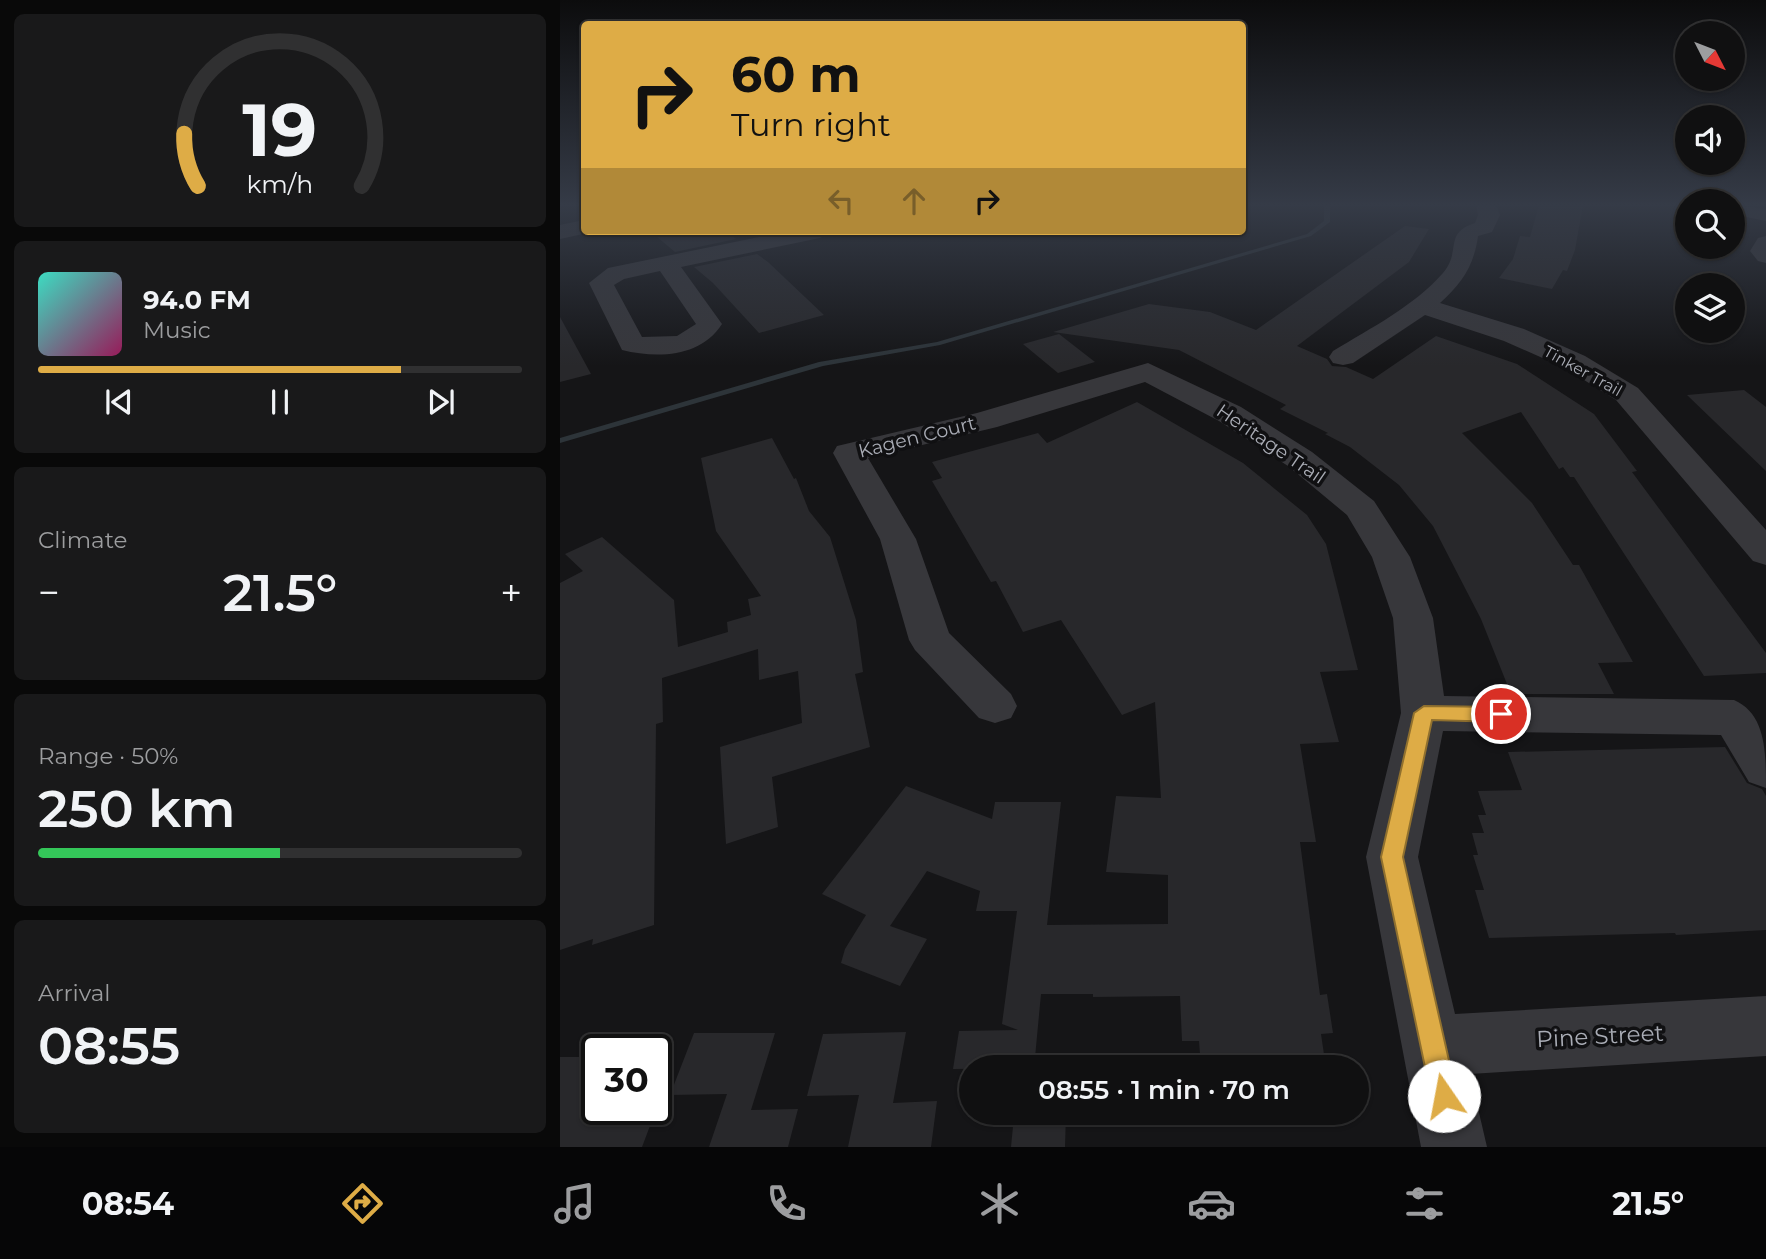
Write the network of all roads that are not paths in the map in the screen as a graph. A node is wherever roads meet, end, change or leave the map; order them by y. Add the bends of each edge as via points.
1 (686, 259) edge
2 (1461, 259) edge
3 (666, 262) dead end
4 (1420, 305) junction
5 (1343, 356) dead end
6 (1148, 372) joint
7 (1766, 553) edge
8 (995, 706) dead end
9 (1424, 713) junction
10 (1766, 768) edge
11 (1766, 1026) edge
12 (1433, 1046) junction
13 (1454, 1147) edge

1 - 3 street
2 - 4 street via 1461,265
4 - 5 street
4 - 7 street, Tinker Trail via 1514,335 1575,362 1627,394
6 - 8 street, Kagen Court via 986,420 849,453 898,540 930,640
6 - 9 street, Heritage Trail via 1230,414 1300,459 1361,509 1391,557 1413,618
9 - 10 street via 1734,718
9 - 12 street, Heritage Trail via 1392,857
11 - 12 street, Pine Street
12 - 13 street, Heritage Trail

